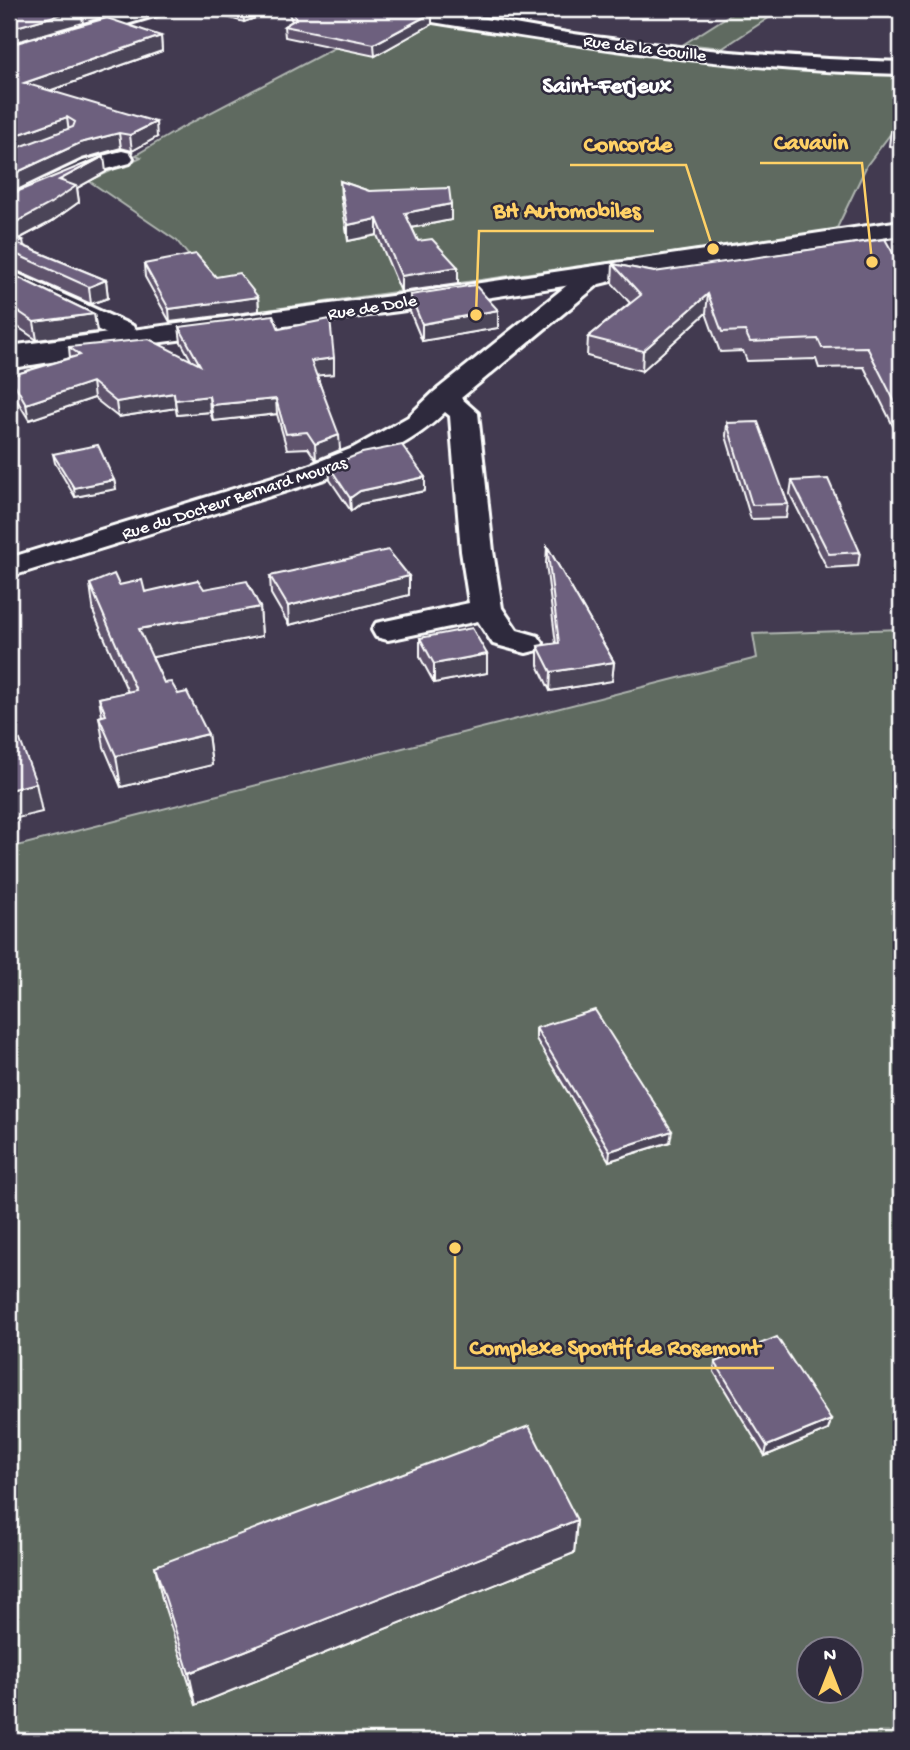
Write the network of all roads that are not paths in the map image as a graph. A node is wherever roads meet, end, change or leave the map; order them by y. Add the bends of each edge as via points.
1 (157, 9) edge
2 (390, 9) edge
3 (9, 53) edge
4 (901, 68) edge
5 (122, 158) dead end
6 (9, 203) edge
7 (901, 228) edge
8 (901, 236) edge
9 (643, 266) junction
10 (9, 277) edge
11 (584, 284) junction
12 (125, 337) junction
13 (9, 354) edge
14 (9, 362) edge
15 (444, 398) junction
16 (9, 569) edge
17 (486, 608) junction
18 (388, 630) dead end
19 (526, 643) dead end

1 - 3 street
2 - 4 street, Rue de la Gouille via 602,44 810,65
5 - 6 street via 91,166
7 - 9 street, Rue de Dole
8 - 11 street, Rue de Dole
9 - 11 street via 599,275
9 - 12 street, Rue de Dole via 386,305
10 - 12 street via 124,332
11 - 14 street, Rue de Dole
11 - 15 street, Rue du Docteur Bernard Mouras
12 - 13 street, Rue de Dole
12 - 14 street via 114,343
15 - 16 street, Rue du Docteur Bernard Mouras via 390,440 315,473
15 - 17 street via 464,412
17 - 18 street
17 - 19 street via 505,637

